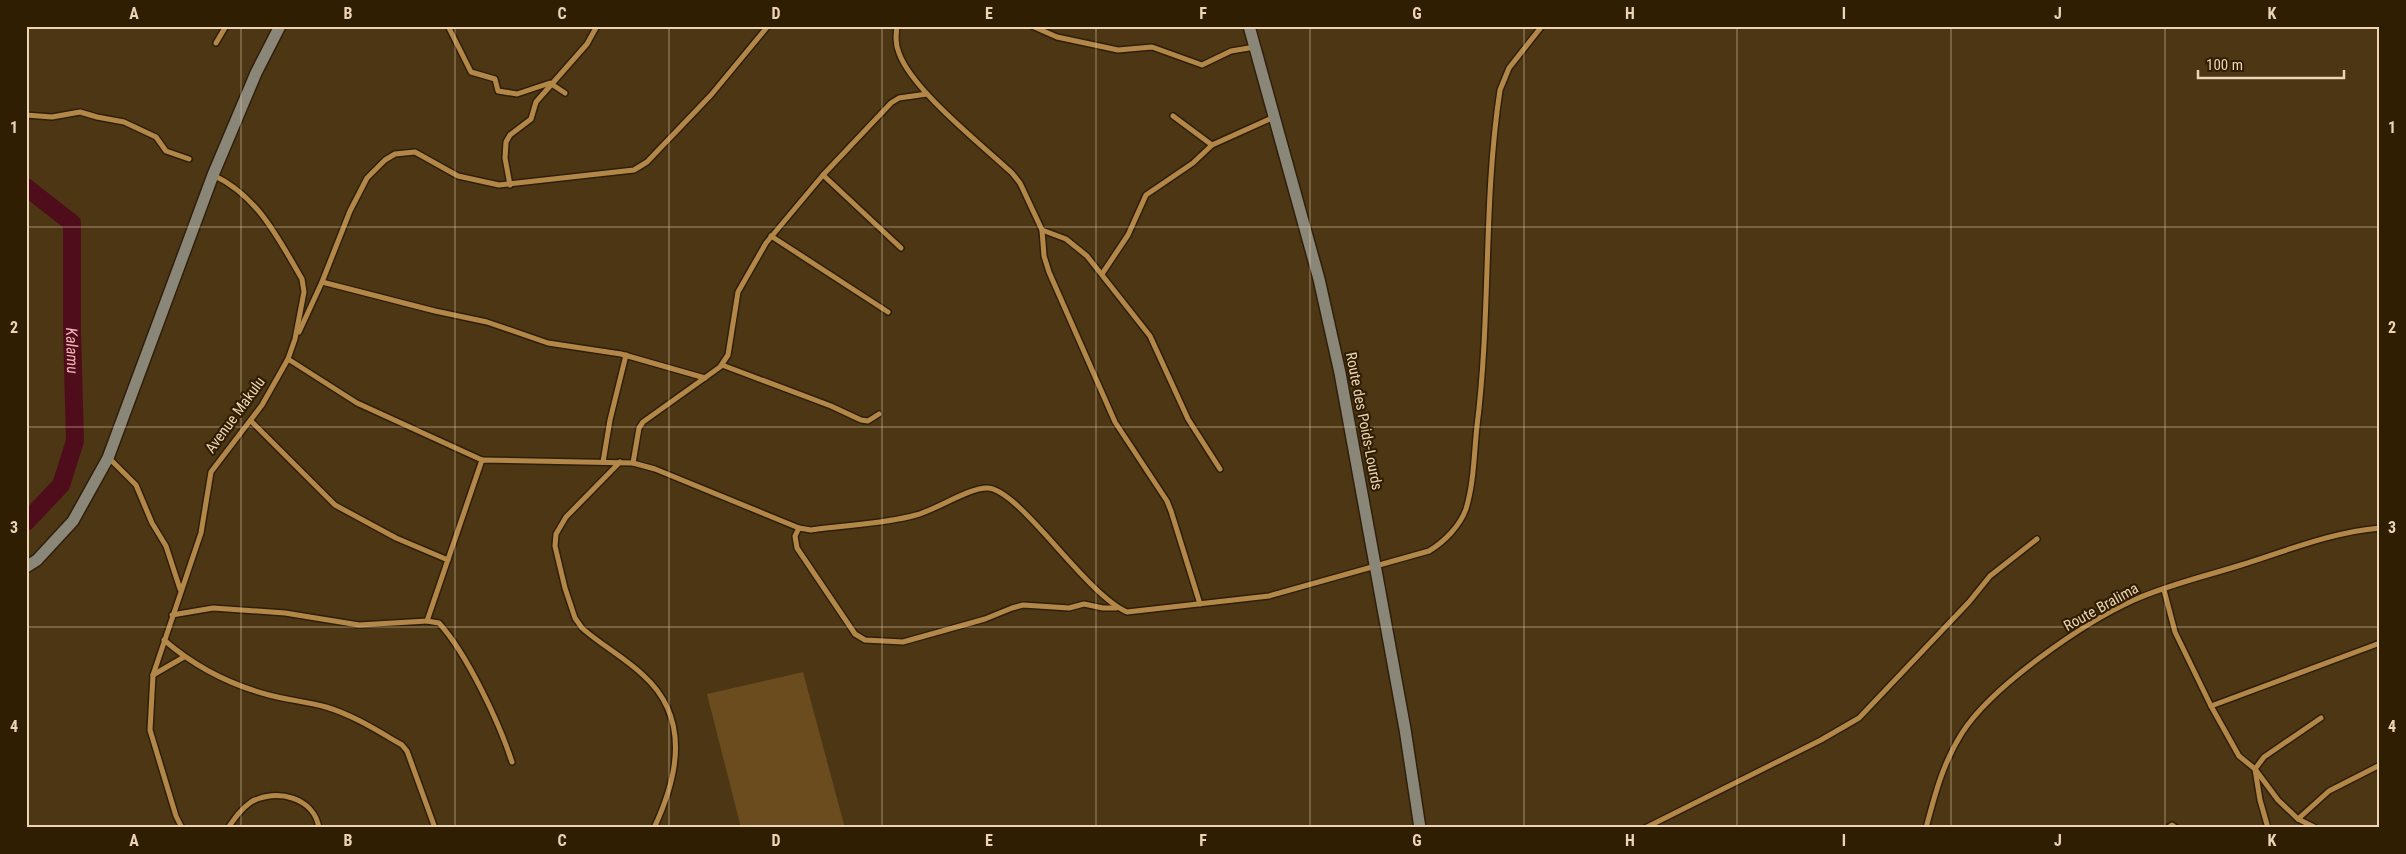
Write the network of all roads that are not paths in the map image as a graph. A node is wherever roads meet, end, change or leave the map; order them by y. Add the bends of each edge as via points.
1 (226, 26) edge
2 (280, 26) edge
3 (448, 26) edge
4 (597, 26) edge
5 (768, 26) edge
6 (897, 26) edge
7 (1032, 26) edge
8 (1249, 26) edge
9 (1542, 26) edge
10 (216, 43) dead end
11 (1255, 47) junction
12 (550, 84) junction
13 (565, 93) dead end
14 (927, 94) junction
15 (26, 115) edge
16 (1173, 116) dead end
17 (1275, 117) junction
18 (1212, 145) junction
19 (189, 159) dead end
20 (213, 175) junction
21 (824, 175) junction
22 (510, 186) junction
23 (1042, 230) junction
24 (771, 236) junction
25 (902, 248) dead end
26 (1102, 274) junction
27 (322, 282) junction
28 (888, 312) dead end
29 (295, 339) junction
30 (626, 356) junction
31 (288, 359) junction
32 (722, 365) junction
33 (705, 378) junction
34 (879, 414) dead end
35 (251, 421) junction
36 (108, 458) junction
37 (482, 460) junction
38 (603, 462) junction
39 (620, 462) junction
40 (633, 463) junction
41 (1220, 469) dead end
42 (799, 528) junction
43 (2380, 528) edge
44 (2037, 539) dead end
45 (448, 560) junction
46 (1375, 565) junction
47 (26, 567) edge
48 (180, 590) junction
49 (2164, 590) junction
50 (1200, 604) junction
51 (1116, 608) junction
52 (172, 615) junction
53 (427, 621) junction
54 (164, 640) junction
55 (2380, 643) edge
56 (184, 657) junction
57 (153, 675) junction
58 (2211, 706) junction
59 (2321, 718) dead end
60 (512, 762) dead end
61 (2380, 765) edge
62 (2255, 769) junction
63 (2298, 819) junction
64 (182, 828) edge
65 (228, 828) edge
66 (319, 828) edge
67 (435, 828) edge
68 (654, 828) edge
69 (1420, 828) edge
70 (1645, 828) edge
71 (1926, 828) edge
72 (2168, 828) edge
73 (2176, 828) edge
74 (2268, 828) edge
75 (2316, 828) edge

1 - 10 street
2 - 20 street via 256,73
3 - 12 street via 468,68 495,79 498,91 517,94
4 - 12 street via 587,44
5 - 22 street via 711,95 641,167
6 - 14 street via 896,42 900,57
7 - 11 street via 1057,37 1118,50 1152,47 1202,65 1231,51
8 - 11 street, Route des Poids-Lourds
9 - 46 street via 1510,68 1500,90 1488,240 1484,357 1466,508 1459,522 1436,547
11 - 17 street, Route des Poids-Lourds
12 - 13 street
12 - 22 street via 536,102 532,119 510,135 506,142
14 - 21 street via 899,98 891,103
14 - 23 street via 1012,173
15 - 19 street via 52,118 80,112 124,122 156,137 166,152
16 - 18 street
17 - 18 street
17 - 46 street, Route des Poids-Lourds via 1328,320
18 - 26 street via 1194,163 1146,195 1128,235
20 - 29 street, Avenue Makulu via 230,183 252,201 302,279 304,292
20 - 36 street
21 - 24 street
21 - 25 street
22 - 27 street via 458,176 415,152 395,154 367,178
23 - 26 street via 1077,246
23 - 50 street via 1044,256 1060,298 1115,422 1166,501
24 - 28 street
24 - 32 street via 738,292 728,354
26 - 41 street via 1150,336 1188,419
27 - 29 street
27 - 30 street via 435,312 487,322 548,343
29 - 31 street, Avenue Makulu
30 - 33 street
30 - 38 street
31 - 35 street, Avenue Makulu
31 - 37 street via 357,403
32 - 33 street
32 - 34 street via 861,420 868,421
33 - 40 street via 643,422
35 - 45 street via 335,505 396,538
35 - 48 street, Avenue Makulu via 211,472 201,533
36 - 47 street via 73,521 37,560
36 - 48 street via 136,485 166,546
37 - 38 street
37 - 45 street
38 - 39 street
39 - 40 street
39 - 68 street via 559,526 555,546 564,588 575,618 582,628 645,676 668,708 674,738 674,772
40 - 42 street
42 - 51 street via 811,530 916,516 980,489 998,490 1011,498
42 - 51 street via 795,536 797,548 855,634 865,640 903,642 1023,605 1069,608 1084,604
43 - 49 street, Route Bralima via 2328,537
44 - 70 street via 1990,576 1859,718
45 - 53 street
46 - 50 street via 1290,592
46 - 69 street, Route des Poids-Lourds
48 - 52 street, Avenue Makulu
49 - 58 street via 2175,632
49 - 71 street, Route Bralima via 2134,600 2088,624 1992,697 1963,732 1942,769
50 - 51 street via 1127,612
52 - 53 street via 213,608 285,613 359,625
52 - 54 street, Avenue Makulu
53 - 60 street via 439,623 465,662 496,721
54 - 56 street
54 - 57 street, Avenue Makulu
55 - 58 street
56 - 57 street
56 - 67 street via 255,691 325,707 402,745
57 - 64 street, Avenue Makulu via 150,730
58 - 62 street via 2239,756
59 - 62 street via 2264,757
61 - 63 street via 2329,791
62 - 63 street
62 - 74 street
63 - 75 street
65 - 66 street via 250,803 279,795 302,802 316,815
72 - 73 street

